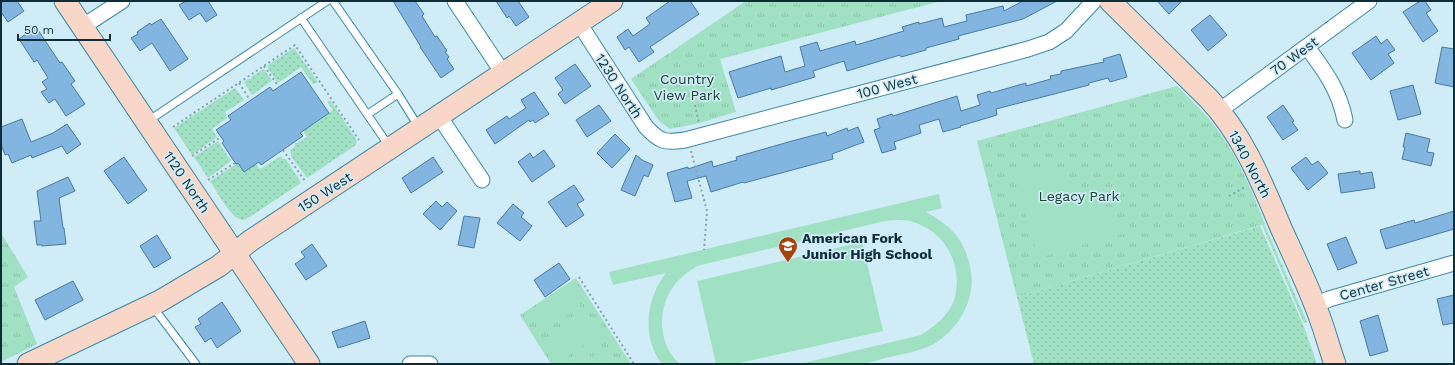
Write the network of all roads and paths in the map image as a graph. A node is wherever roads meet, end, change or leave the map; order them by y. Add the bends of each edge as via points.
1 (65, 1) edge
2 (122, 1) edge
3 (326, 1) edge
4 (333, 1) edge
5 (455, 1) edge
6 (612, 1) edge
7 (1094, 1) edge
8 (1110, 1) edge
9 (1369, 1) edge
10 (301, 18) junction
11 (579, 23) junction
12 (82, 27) junction
13 (1307, 46) junction
14 (264, 66) junction
15 (503, 73) junction
16 (239, 83) junction
17 (279, 87) dead end
18 (398, 94) junction
19 (250, 100) dead end
20 (695, 104) dead end
21 (1220, 111) junction
22 (368, 114) junction
23 (439, 116) junction
24 (1345, 120) dead end
25 (146, 122) junction
26 (700, 123) dead end
27 (173, 127) dead end
28 (420, 128) junction
29 (222, 137) dead end
30 (359, 140) dead end
31 (666, 142) joint
32 (390, 148) junction
33 (283, 150) dead end
34 (691, 150) dead end
35 (192, 156) dead end
36 (235, 162) dead end
37 (208, 180) dead end
38 (482, 180) dead end
39 (304, 182) dead end
40 (1245, 187) dead end
41 (1229, 196) dead end
42 (704, 250) dead end
43 (235, 253) junction
44 (1454, 263) edge
45 (579, 277) dead end
46 (152, 305) junction
47 (1315, 305) junction
48 (28, 364) edge
49 (196, 364) edge
50 (309, 364) edge
51 (410, 364) edge
52 (430, 364) edge
53 (634, 364) edge
54 (1335, 364) edge

1 - 12 street, 1120 North
2 - 12 street
3 - 10 lane
4 - 18 lane
5 - 15 street
6 - 11 street, 150 West
7 - 31 street, 100 West via 1066,31 1049,42 1028,49 685,140
8 - 21 street, 1340 North
9 - 13 street, 70 West
10 - 22 lane
10 - 25 lane
11 - 15 street, 150 West
11 - 31 street, 1230 North via 646,127
12 - 25 street, 1120 North
13 - 21 street, 70 West
13 - 24 street via 1330,78
14 - 16 path
14 - 17 path
14 - 30 path via 295,45
15 - 23 street, 150 West
16 - 19 path
16 - 27 path
18 - 22 lane
18 - 28 lane
20 - 26 path
21 - 47 street, 1340 North via 1252,164
22 - 32 lane
23 - 28 street, 150 West
23 - 38 street
25 - 43 street, 1120 North
28 - 32 street, 150 West
29 - 35 path
32 - 43 street, 150 West
33 - 39 path
34 - 42 path via 707,211
36 - 37 path
40 - 41 path
43 - 46 street, 150 West via 219,266
43 - 50 street, 1120 North
44 - 47 street, Center Street
45 - 53 path
46 - 48 street, 150 West
46 - 49 lane
47 - 54 street, 1340 North
51 - 52 street

